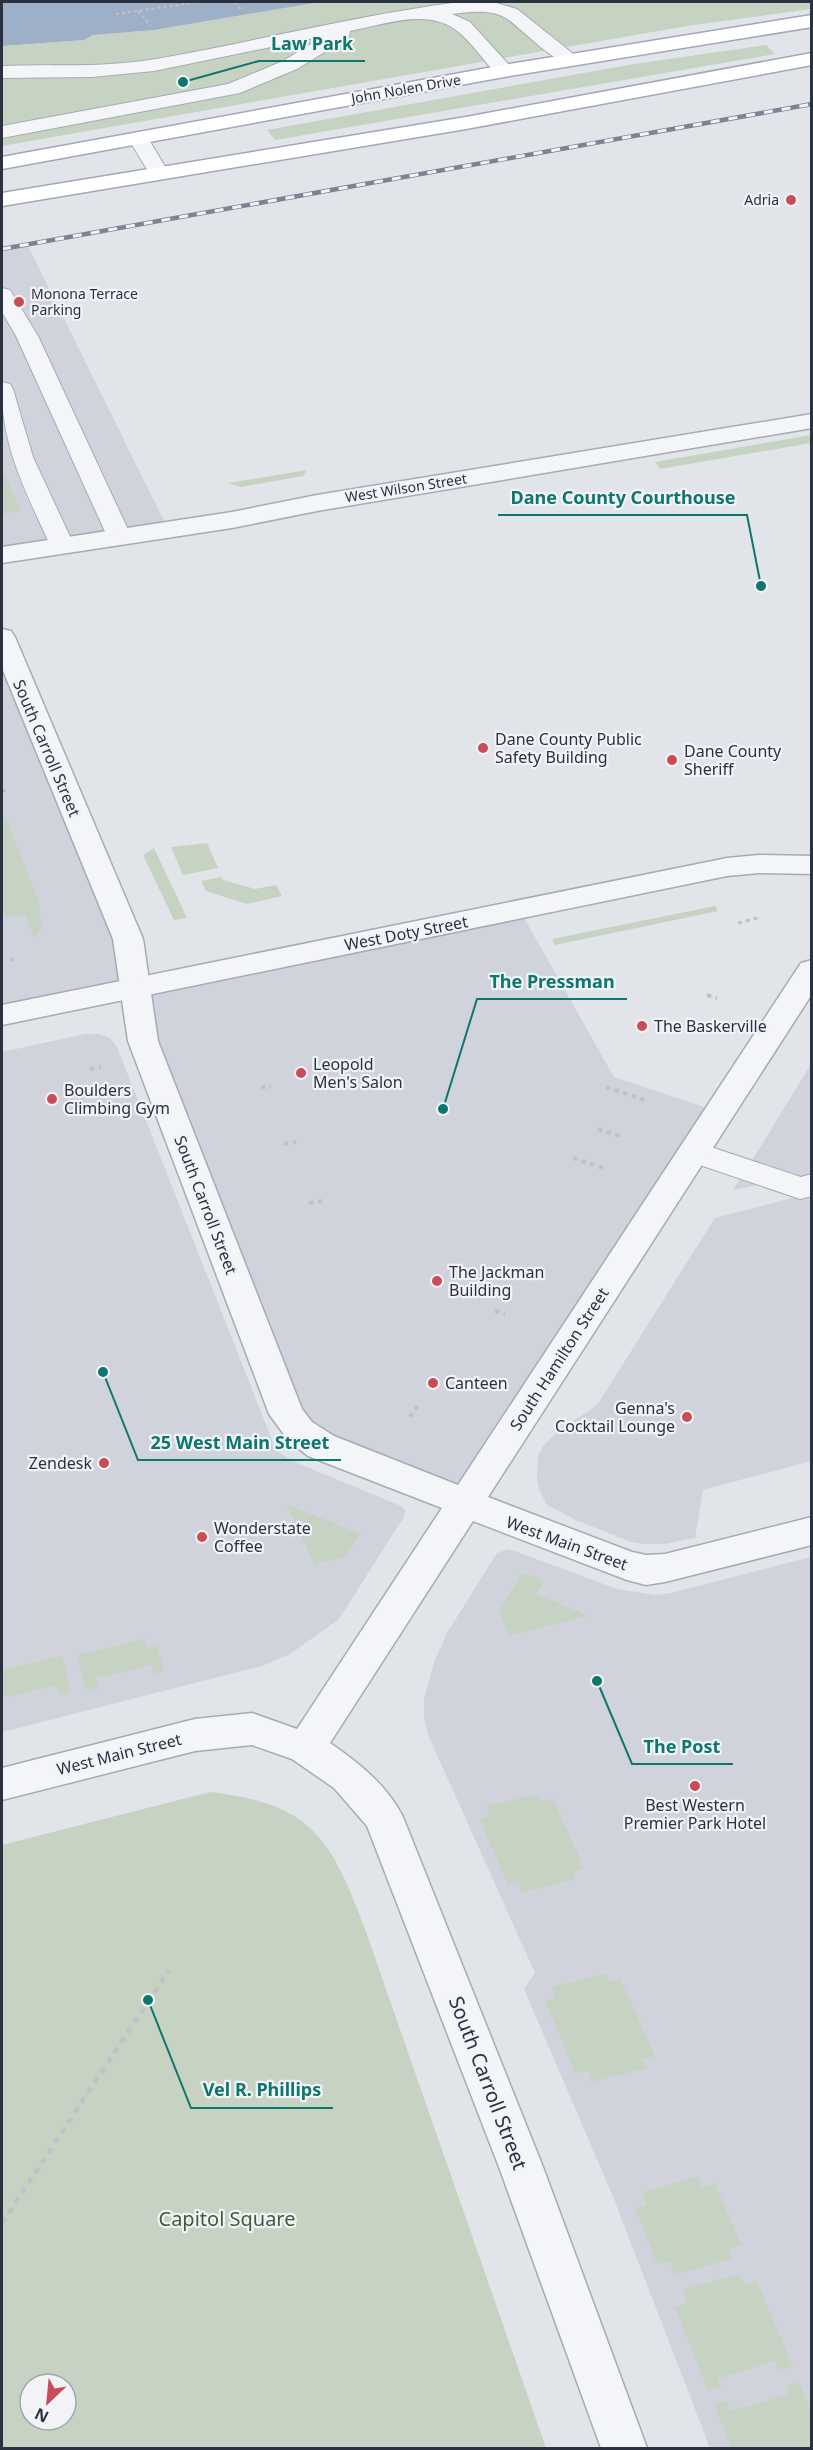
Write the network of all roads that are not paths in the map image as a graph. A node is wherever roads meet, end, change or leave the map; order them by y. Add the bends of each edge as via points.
1 (402, 15) junction
2 (812, 21) edge
3 (355, 24) junction
4 (812, 59) edge
5 (571, 60) junction
6 (504, 71) junction
7 (2, 72) edge
8 (2, 132) edge
9 (138, 138) junction
10 (2, 163) edge
11 (159, 173) junction
12 (2, 200) edge
13 (2, 295) edge
14 (2, 389) edge
15 (812, 421) edge
16 (119, 536) junction
17 (62, 546) junction
18 (2, 555) edge
19 (2, 637) edge
20 (812, 865) edge
21 (812, 970) edge
22 (135, 988) junction
23 (2, 1016) edge
24 (693, 1152) junction
25 (812, 1185) edge
26 (464, 1503) junction
27 (812, 1531) edge
28 (306, 1748) junction
29 (2, 1784) edge
30 (624, 2448) edge

1 - 3 lane
1 - 5 lane via 468,6 500,10 519,19
1 - 6 lane via 455,21
2 - 5 main road, John Nolen Drive
3 - 7 lane via 154,65 92,71
3 - 8 lane via 300,61 233,89
4 - 11 main road via 466,123
5 - 6 main road, John Nolen Drive
6 - 9 main road, John Nolen Drive
9 - 10 main road, John Nolen Drive
9 - 11 lane
11 - 12 main road
13 - 16 lane via 27,336
14 - 17 lane via 21,457
15 - 16 street, West Wilson Street via 222,522
16 - 17 street, West Wilson Street
17 - 18 street, West Wilson Street
19 - 22 street, South Carroll Street via 128,939
20 - 22 street, West Doty Street via 727,867
21 - 24 street, South Hamilton Street
22 - 23 street, West Doty Street
22 - 26 street, South Carroll Street via 142,1041 287,1414 300,1431 321,1446
24 - 25 lane via 800,1188
24 - 26 street, South Hamilton Street
26 - 27 street, West Main Street via 608,1560 646,1570 683,1565
26 - 28 street, South Hamilton Street
28 - 29 street, West Main Street via 252,1729 195,1735
28 - 30 street, South Carroll Street via 348,1776 383,1817 516,2156

